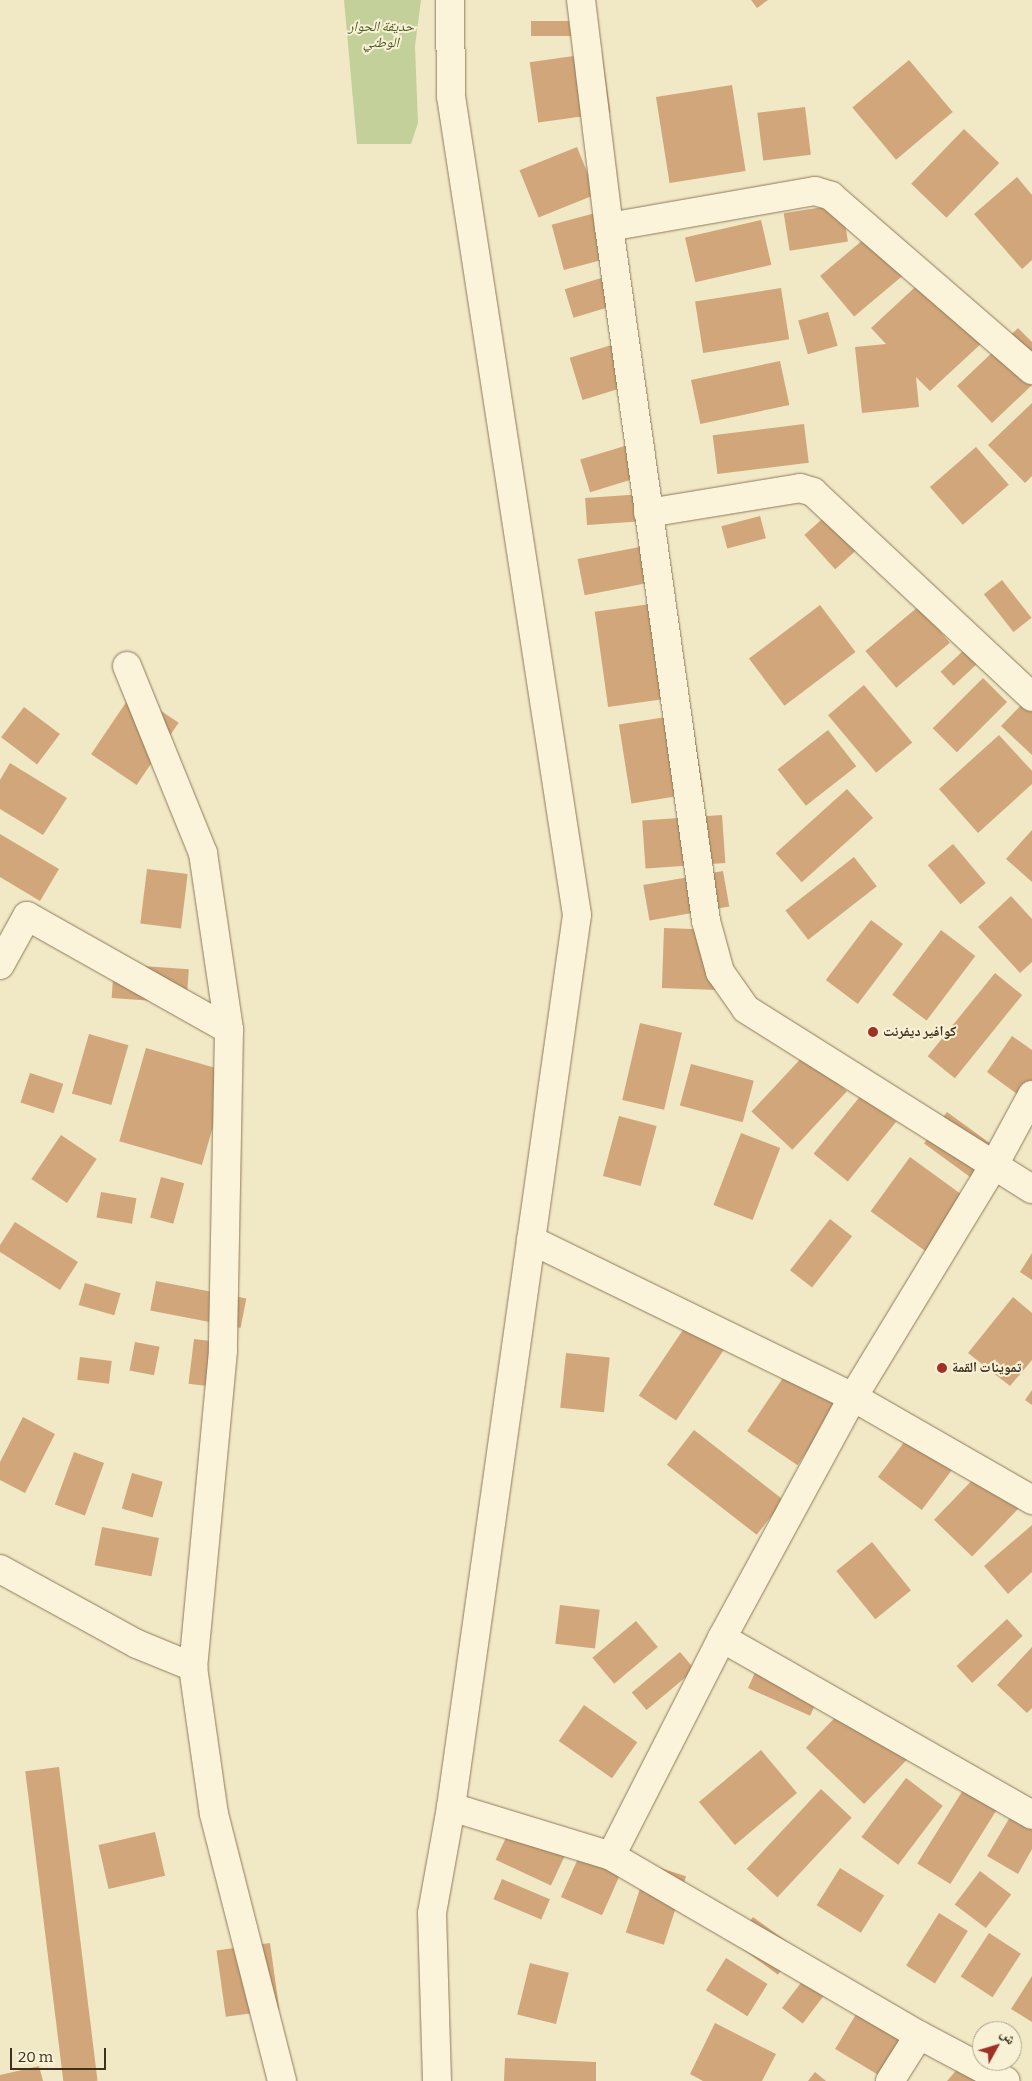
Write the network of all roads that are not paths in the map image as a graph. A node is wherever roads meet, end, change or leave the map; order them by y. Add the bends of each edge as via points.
1 (450, 0) edge
2 (581, 0) edge
3 (609, 227) junction
4 (1032, 370) edge
5 (648, 513) junction
6 (127, 666) dead end
7 (1032, 696) edge
8 (0, 964) edge
9 (229, 1030) junction
10 (1032, 1095) edge
11 (993, 1167) junction
12 (1032, 1189) edge
13 (531, 1240) junction
14 (853, 1397) junction
15 (1032, 1500) edge
16 (0, 1569) edge
17 (722, 1638) junction
18 (193, 1667) junction
19 (450, 1807) junction
20 (1032, 1815) edge
21 (611, 1856) junction
22 (919, 2035) junction
23 (282, 2081) edge
24 (438, 2081) edge
25 (890, 2081) edge
26 (1006, 2081) edge

1 - 13 street via 451,96 577,915
2 - 3 street
3 - 4 street via 815,191 831,196
3 - 5 street
5 - 7 street via 800,488 813,492
5 - 11 street via 706,922 720,972 746,1009
6 - 9 street via 204,853
8 - 9 street via 27,916
9 - 18 street via 223,1350
10 - 11 street
11 - 12 street
11 - 14 street
13 - 14 street
13 - 19 street
14 - 15 street
14 - 17 street
16 - 18 street via 138,1644
17 - 20 street
17 - 21 street
18 - 23 street via 214,1814
19 - 21 street
19 - 24 street via 432,1913
21 - 22 street
22 - 25 street
22 - 26 street

